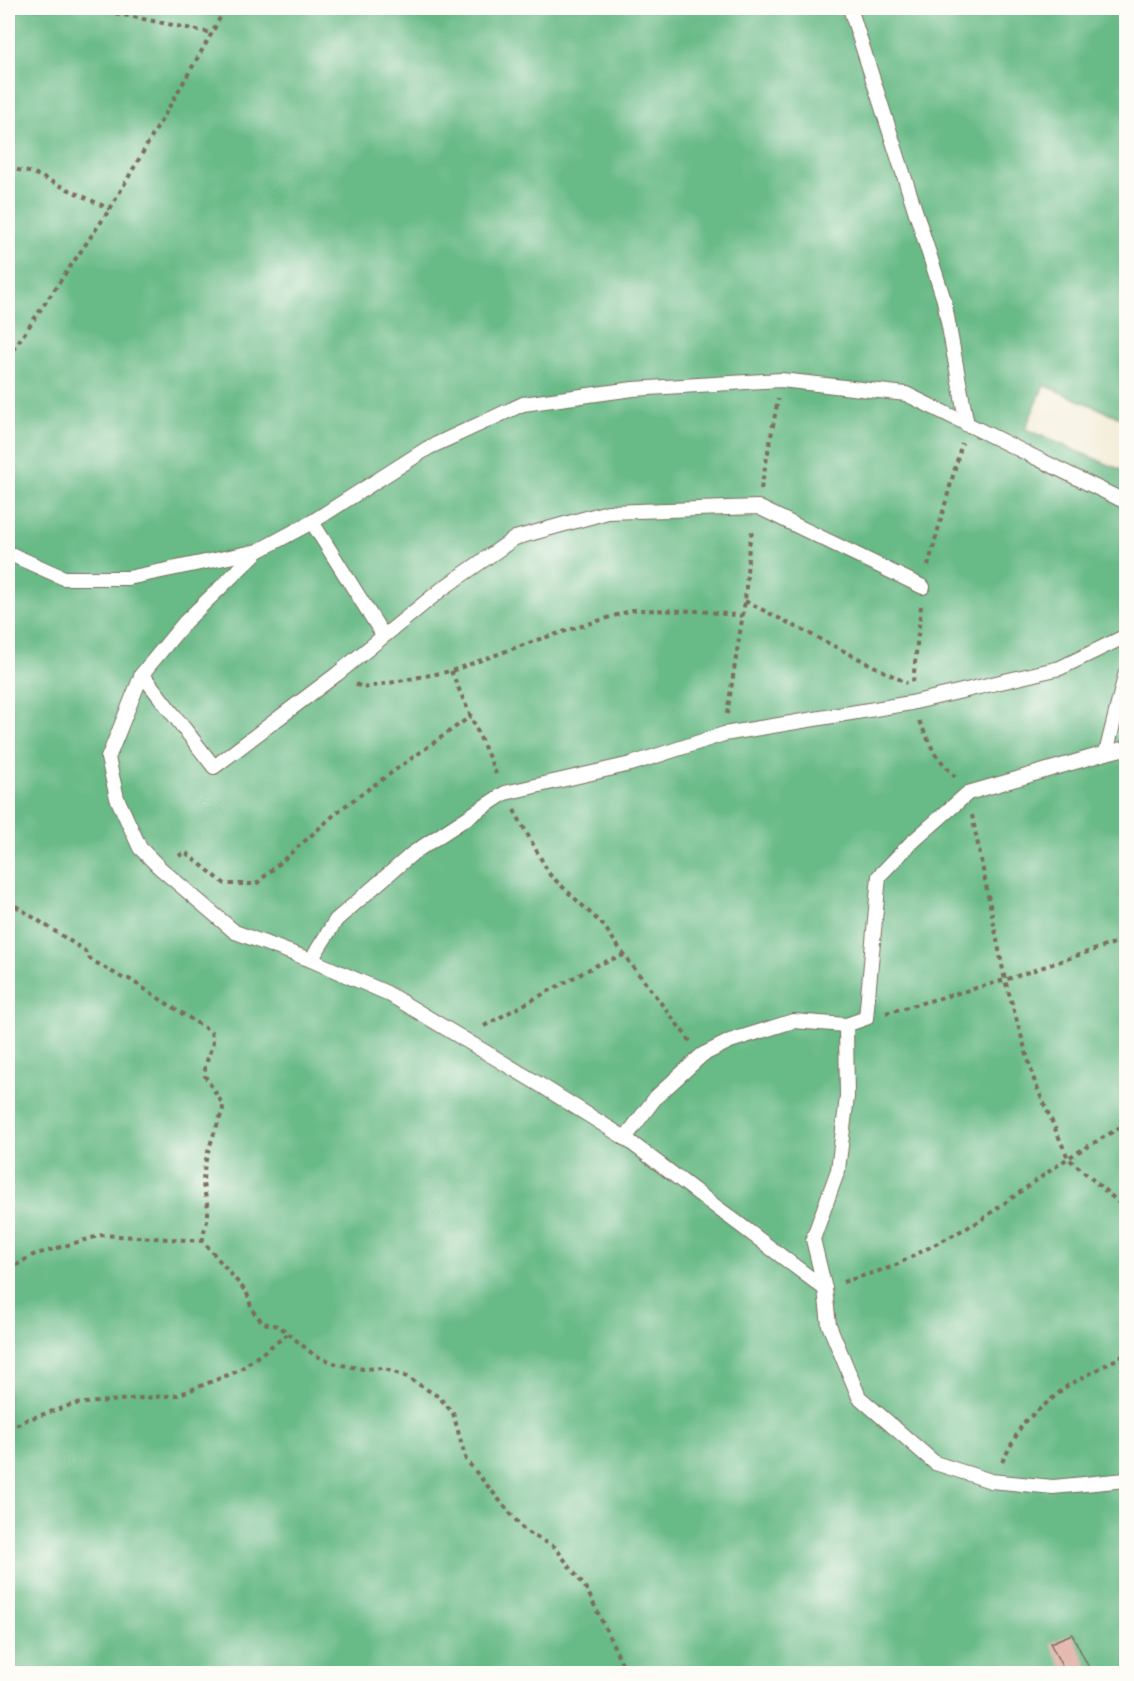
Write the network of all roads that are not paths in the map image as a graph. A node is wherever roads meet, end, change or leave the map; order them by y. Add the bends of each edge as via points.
1 (850, 8) edge
2 (967, 425) junction
3 (1126, 502) edge
4 (312, 522) junction
5 (258, 550) junction
6 (8, 553) edge
7 (923, 587) road end
8 (383, 635) junction
9 (1126, 636) edge
10 (1126, 672) edge
11 (142, 674) junction
12 (1126, 748) edge
13 (1106, 753) junction
14 (311, 960) junction
15 (846, 1025) junction
16 (625, 1138) junction
17 (825, 1289) junction
18 (1126, 1480) edge

1 - 2 lane via 944,300
2 - 3 lane
2 - 4 lane via 906,394 781,380 633,389 523,404 428,448
4 - 5 lane
4 - 8 lane
5 - 6 lane via 128,578 64,578
5 - 11 lane via 185,622
7 - 8 lane via 758,507 608,512 514,538
8 - 11 lane via 214,767
9 - 14 lane via 1060,668 911,703 724,734 631,764 505,793 413,853 336,920
10 - 13 lane
11 - 14 lane via 108,758 117,798 140,848 235,933
12 - 13 lane
13 - 15 lane via 968,793 879,876 866,1018
14 - 16 lane via 387,993
15 - 16 lane via 793,1021 730,1041 702,1056 656,1097
15 - 17 lane via 847,1097 838,1170 813,1239
16 - 17 lane
17 - 18 lane via 829,1325 859,1397 935,1463 991,1481 1053,1487

